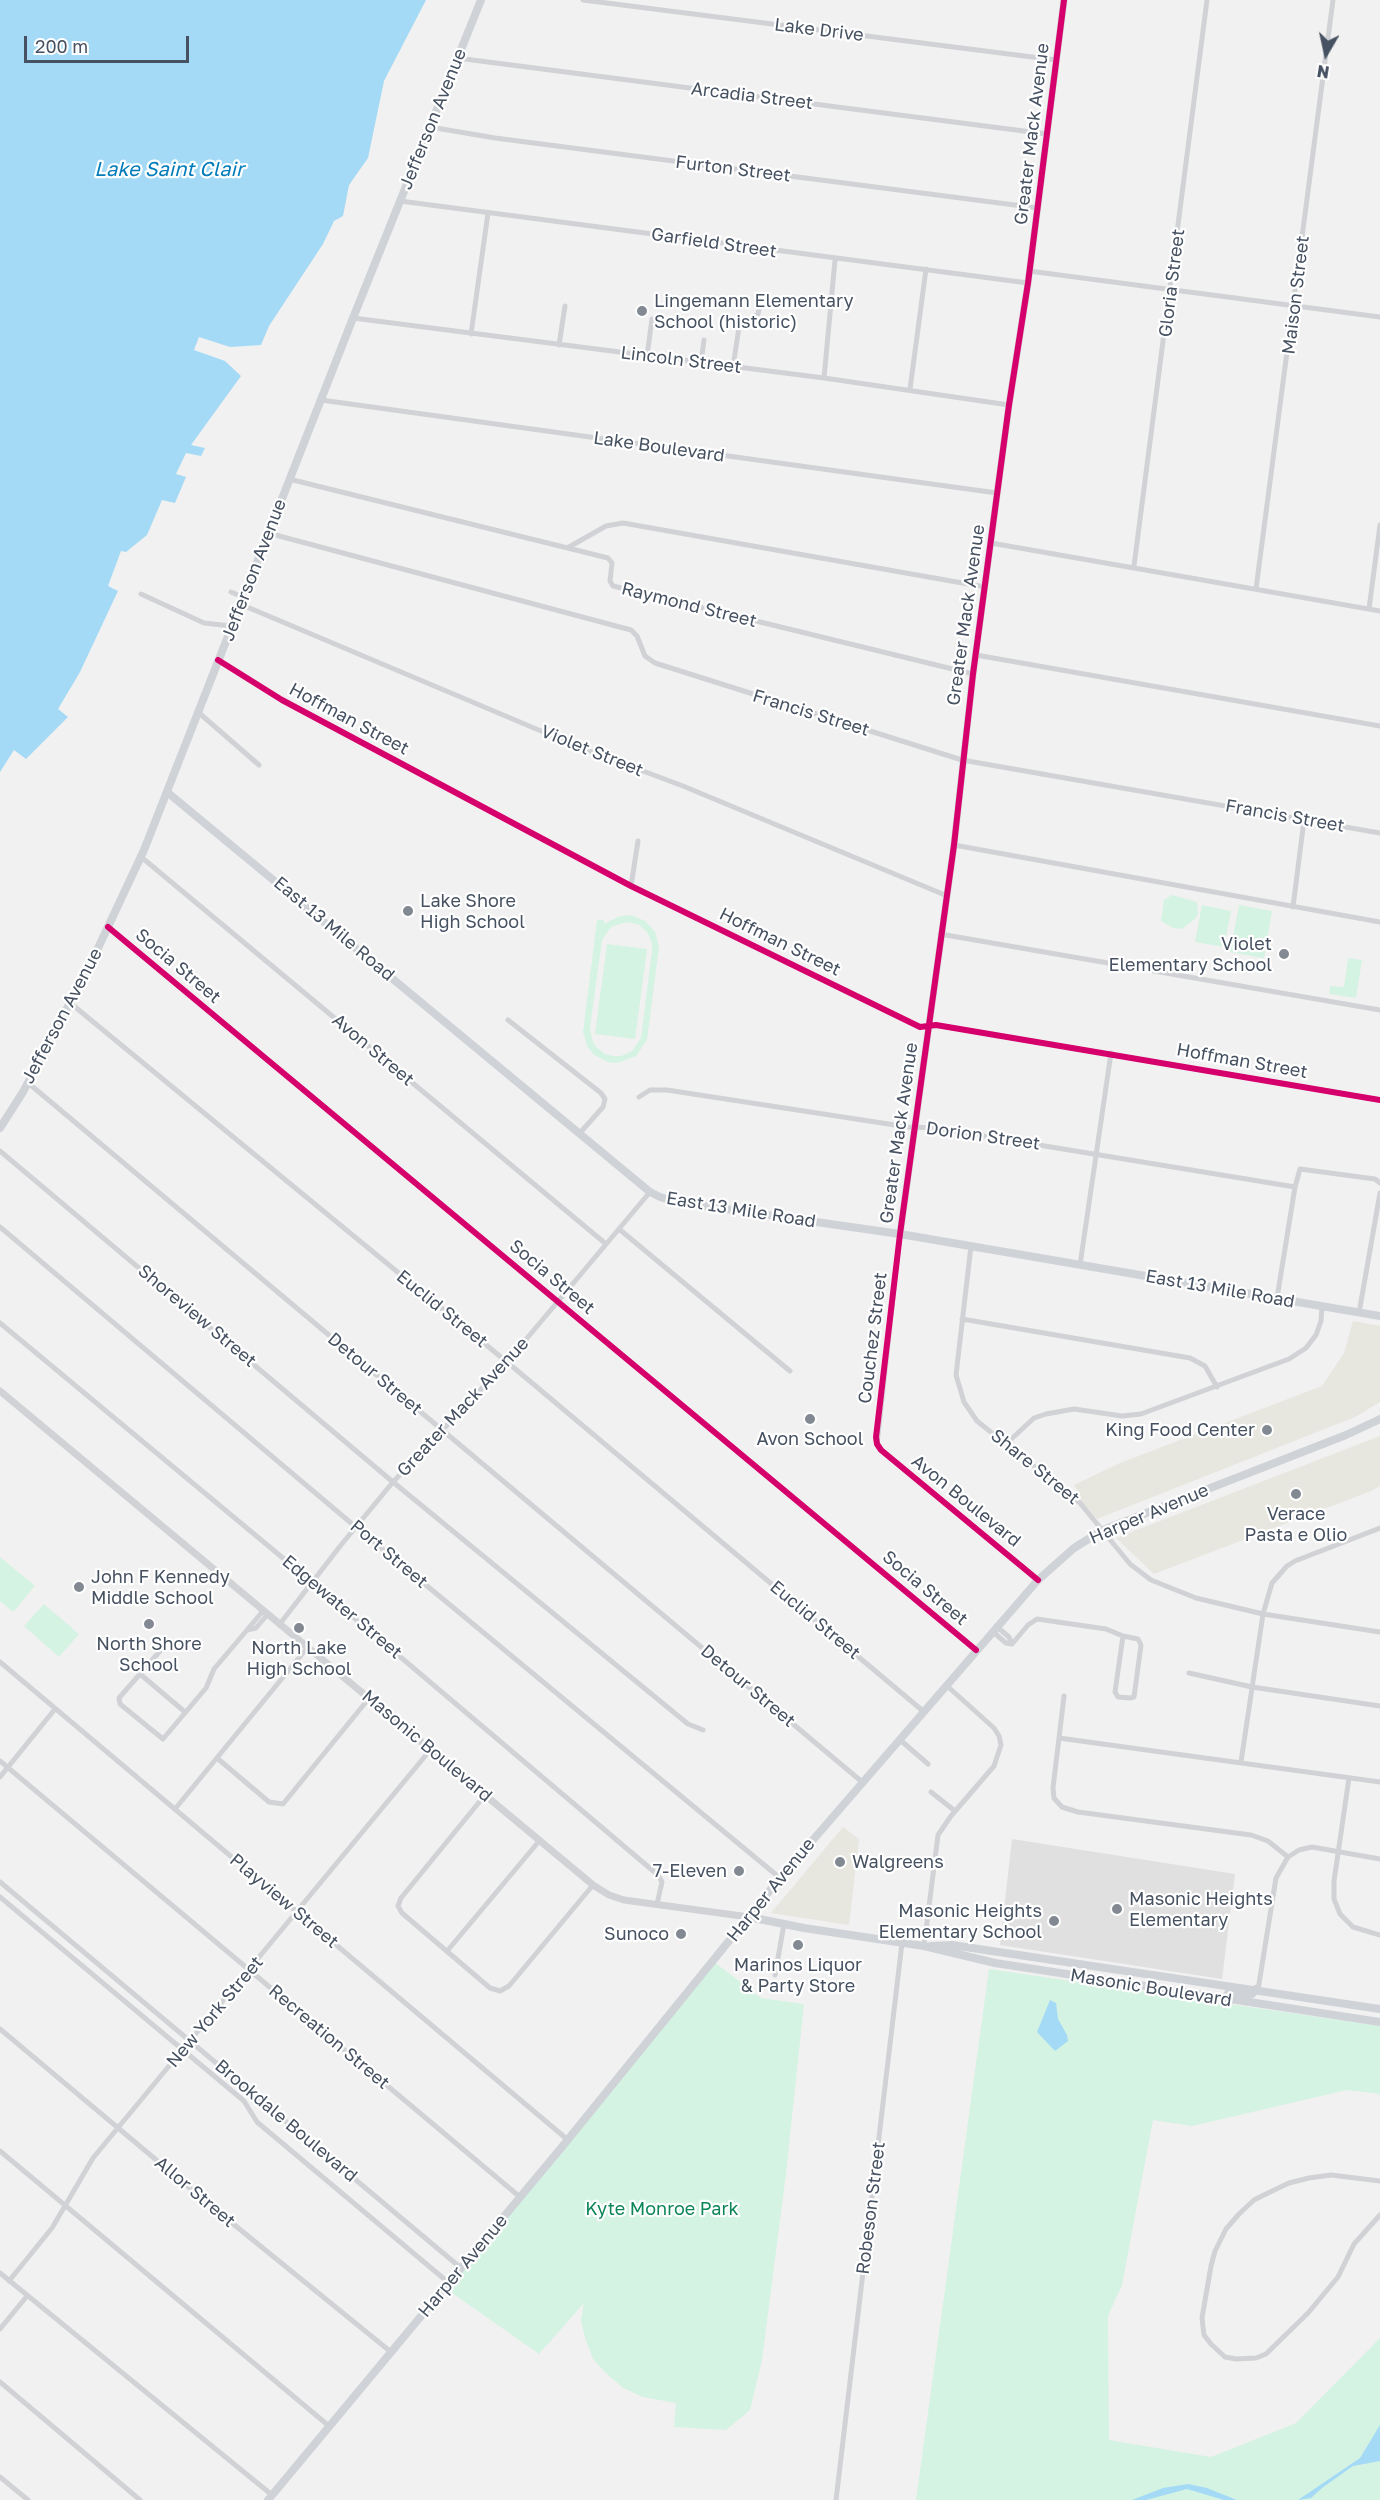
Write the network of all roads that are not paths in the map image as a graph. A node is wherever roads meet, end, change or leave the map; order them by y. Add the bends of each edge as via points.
1 (481, 0) edge
2 (583, 0) edge
3 (1064, 0) edge
4 (1207, 0) edge
5 (1333, 0) edge
6 (458, 58) junction
7 (1056, 60) junction
8 (430, 128) junction
9 (1047, 135) junction
10 (400, 201) junction
11 (1038, 208) junction
12 (488, 213) junction
13 (835, 260) junction
14 (926, 269) junction
15 (1029, 271) junction
16 (1028, 283) junction
17 (1171, 290) junction
18 (762, 295) dead end
19 (565, 306) dead end
20 (1295, 307) junction
21 (1380, 317) edge
22 (353, 318) junction
23 (652, 319) dead end
24 (471, 334) junction
25 (704, 339) dead end
26 (559, 345) junction
27 (647, 356) junction
28 (701, 363) junction
29 (733, 367) junction
30 (824, 378) junction
31 (910, 389) junction
32 (321, 400) junction
33 (1009, 405) junction
34 (289, 479) junction
35 (997, 493) junction
36 (1380, 525) edge
37 (268, 533) junction
38 (991, 543) junction
39 (568, 547) junction
40 (1134, 567) junction
41 (985, 587) junction
42 (1256, 589) junction
43 (231, 592) dead end
44 (141, 594) dead end
45 (241, 601) junction
46 (1369, 609) junction
47 (1380, 611) edge
48 (231, 626) junction
49 (976, 655) junction
50 (218, 660) junction
51 (973, 674) junction
52 (198, 712) junction
53 (1380, 726) edge
54 (962, 760) junction
55 (259, 765) dead end
56 (167, 792) junction
57 (1304, 820) junction
58 (1380, 833) edge
59 (638, 841) dead end
60 (954, 845) junction
61 (140, 856) junction
62 (631, 886) junction
63 (945, 895) junction
64 (1293, 907) junction
65 (1380, 922) edge
66 (108, 927) junction
67 (940, 934) junction
68 (69, 1002) junction
69 (1380, 1010) edge
70 (508, 1020) dead end
71 (928, 1026) junction
72 (1111, 1053) junction
73 (27, 1082) junction
74 (639, 1098) dead end
75 (1380, 1100) edge
76 (915, 1126) junction
77 (0, 1128) edge
78 (579, 1134) junction
79 (0, 1151) edge
80 (1096, 1154) junction
81 (1380, 1183) edge
82 (1294, 1187) junction
83 (650, 1192) junction
84 (1380, 1193) edge
85 (0, 1227) edge
86 (619, 1229) junction
87 (900, 1234) junction
88 (606, 1244) junction
89 (970, 1246) junction
90 (1080, 1265) junction
91 (1277, 1298) junction
92 (558, 1302) junction
93 (1322, 1306) junction
94 (1359, 1313) junction
95 (1380, 1316) edge
96 (962, 1319) junction
97 (0, 1323) edge
98 (507, 1362) junction
99 (790, 1371) dead end
100 (1217, 1387) junction
101 (0, 1391) edge
102 (1380, 1419) edge
103 (441, 1429) junction
104 (1007, 1443) junction
105 (877, 1444) joint
106 (393, 1482) junction
107 (355, 1526) junction
108 (1380, 1527) edge
109 (1103, 1530) junction
110 (1038, 1580) junction
111 (314, 1583) junction
112 (265, 1613) junction
113 (1263, 1614) junction
114 (279, 1625) junction
115 (994, 1629) junction
116 (1380, 1632) edge
117 (1123, 1636) junction
118 (307, 1648) junction
119 (976, 1650) junction
120 (160, 1651) dead end
121 (0, 1662) edge
122 (1189, 1673) dead end
123 (140, 1674) junction
124 (946, 1685) junction
125 (1252, 1687) junction
126 (1064, 1696) dead end
127 (370, 1697) junction
128 (1380, 1706) edge
129 (55, 1710) junction
130 (923, 1711) junction
131 (185, 1712) junction
132 (703, 1730) dead end
133 (1059, 1738) junction
134 (899, 1739) junction
135 (431, 1749) junction
136 (217, 1758) junction
137 (0, 1761) edge
138 (1241, 1762) junction
139 (928, 1764) dead end
140 (8, 1768) junction
141 (0, 1777) edge
142 (1349, 1778) junction
143 (861, 1781) junction
144 (1380, 1782) edge
145 (931, 1792) dead end
146 (485, 1795) junction
147 (175, 1809) junction
148 (955, 1811) junction
149 (540, 1840) junction
150 (1338, 1852) junction
151 (1288, 1857) junction
152 (1380, 1859) edge
153 (780, 1878) junction
154 (0, 1882) edge
155 (593, 1885) junction
156 (0, 1898) edge
157 (657, 1904) junction
158 (298, 1912) junction
159 (748, 1917) junction
160 (784, 1924) junction
161 (1380, 1935) edge
162 (903, 1943) junction
163 (924, 1946) junction
164 (448, 1950) junction
165 (994, 1951) junction
166 (1025, 1955) junction
167 (1067, 1961) junction
168 (995, 1963) junction
169 (250, 1970) junction
170 (1035, 1970) junction
171 (1052, 1973) junction
172 (775, 1975) dead end
173 (1202, 1981) junction
174 (1146, 1987) junction
175 (1257, 1990) junction
176 (1231, 2000) junction
177 (1356, 2006) junction
178 (1380, 2009) edge
179 (1324, 2014) junction
180 (1380, 2022) edge
181 (0, 2029) edge
182 (191, 2041) junction
183 (183, 2051) junction
184 (118, 2128) junction
185 (568, 2140) junction
186 (0, 2151) edge
187 (1380, 2181) edge
188 (520, 2197) junction
189 (65, 2205) junction
190 (1380, 2215) edge
191 (461, 2268) junction
192 (0, 2273) edge
193 (9, 2281) junction
194 (449, 2283) junction
195 (27, 2296) junction
196 (0, 2329) edge
197 (391, 2352) junction
198 (0, 2382) edge
199 (330, 2426) junction
200 (0, 2477) edge
201 (270, 2498) edge
202 (28, 2500) edge
203 (140, 2500) edge
204 (836, 2500) edge

1 - 6 main road, Jefferson Avenue
2 - 7 street, Lake Drive
3 - 7 street, Greater Mack Avenue
4 - 17 street, Gloria Street
5 - 20 street, Maison Street
6 - 8 main road, Jefferson Avenue
6 - 9 street, Arcadia Street
7 - 9 street, Greater Mack Avenue
8 - 10 main road, Jefferson Avenue
8 - 11 street, Furton Street
9 - 11 street, Greater Mack Avenue
10 - 12 street, Garfield Street
10 - 22 main road, Jefferson Avenue
11 - 15 street, Greater Mack Avenue
12 - 13 street, Garfield Street
12 - 24 street
13 - 14 street, Garfield Street
13 - 30 street
14 - 16 street, Garfield Street
14 - 31 street
15 - 16 street, Greater Mack Avenue
15 - 17 street
16 - 33 street, Greater Mack Avenue
17 - 20 street
17 - 40 street, Gloria Street
18 - 29 street via 758,314 739,327
19 - 26 street
20 - 21 street
20 - 42 street, Maison Street
22 - 24 street, Lincoln Street
22 - 32 main road, Jefferson Avenue
23 - 27 street
24 - 26 street, Lincoln Street
25 - 28 street
26 - 27 street, Lincoln Street
27 - 28 street, Lincoln Street
28 - 29 street, Lincoln Street
29 - 30 street, Lincoln Street
30 - 31 street, Lincoln Street
31 - 33 street, Lincoln Street
32 - 34 main road, Jefferson Avenue
32 - 35 street, Lake Boulevard
33 - 35 street, Greater Mack Avenue
34 - 37 main road, Jefferson Avenue
34 - 39 street, Raymond Street
35 - 38 street, Greater Mack Avenue
36 - 46 street
37 - 45 main road, Jefferson Avenue
37 - 54 street, Francis Street via 631,630 645,656 655,663
38 - 40 street
38 - 41 street, Greater Mack Avenue
39 - 41 street via 606,526 630,524
39 - 51 street, Raymond Street via 608,558 612,563 613,586
40 - 42 street
41 - 49 street, Greater Mack Avenue
42 - 46 street
43 - 45 street, Violet Street
44 - 48 street via 204,622
45 - 48 main road, Jefferson Avenue
45 - 63 street, Violet Street via 573,744
46 - 47 street
48 - 50 main road, Jefferson Avenue
49 - 51 street, Greater Mack Avenue
49 - 53 street
50 - 52 main road, Jefferson Avenue
50 - 62 street, Hoffman Street via 282,700
51 - 54 street, Greater Mack Avenue
52 - 55 street
52 - 56 main road, Jefferson Avenue
54 - 57 street, Francis Street
54 - 60 street, Greater Mack Avenue
56 - 61 main road, Jefferson Avenue
56 - 78 main road, East 13 Mile Road
57 - 58 street, Francis Street
57 - 64 street
59 - 62 street
60 - 63 street, Greater Mack Avenue
60 - 64 street
61 - 66 main road, Jefferson Avenue
61 - 88 street, Avon Street
62 - 71 street, Hoffman Street via 910,1022
63 - 67 street, Greater Mack Avenue
64 - 65 street
66 - 68 main road, Jefferson Avenue
66 - 92 street, Socia Street
67 - 69 street
67 - 71 street, Greater Mack Avenue
68 - 73 main road, Jefferson Avenue
68 - 98 street, Euclid Street
70 - 78 street via 605,1099 603,1107
71 - 72 street, Hoffman Street
71 - 76 street, Greater Mack Avenue
72 - 75 street, Hoffman Street
72 - 80 street
73 - 77 main road, Jefferson Avenue
73 - 103 street, Detour Street
74 - 76 street, Dorion Street via 650,1090 668,1090
76 - 80 street, Dorion Street
76 - 87 street, Greater Mack Avenue
78 - 83 main road, East 13 Mile Road
79 - 106 street, Shoreview Street
80 - 82 street, Dorion Street
80 - 90 street
81 - 82 street via 1375,1179 1300,1169
82 - 91 street
83 - 86 street, Greater Mack Avenue
83 - 87 main road, East 13 Mile Road via 677,1202
84 - 94 street
85 - 107 street, Port Street
86 - 88 street, Greater Mack Avenue
86 - 99 street
87 - 89 main road, East 13 Mile Road
87 - 105 street, Couchez Street
88 - 92 street, Greater Mack Avenue
89 - 90 main road, East 13 Mile Road
89 - 96 street, Share Street
90 - 91 main road, East 13 Mile Road
91 - 93 main road, East 13 Mile Road
92 - 98 street, Greater Mack Avenue
92 - 119 street, Socia Street
93 - 94 main road, East 13 Mile Road
93 - 100 street via 1319,1329 1298,1354
94 - 95 main road, East 13 Mile Road
96 - 100 street via 1190,1358 1205,1366
96 - 104 street, Share Street via 956,1375 960,1392 977,1421
97 - 111 street, Edgewater Street
98 - 103 street, Greater Mack Avenue
98 - 130 street, Euclid Street
100 - 104 street via 1141,1414 1062,1410 1034,1418
101 - 112 street, Masonic Boulevard
102 - 109 main road, Harper Avenue
103 - 106 street, Greater Mack Avenue
103 - 143 street, Detour Street
104 - 109 street, Share Street via 1080,1503
105 - 110 street, Avon Boulevard
106 - 107 street, Greater Mack Avenue
106 - 132 street, Shoreview Street via 688,1724
107 - 111 street, Greater Mack Avenue
107 - 153 street, Port Street
108 - 113 street via 1287,1566 1272,1583
109 - 110 main road, Harper Avenue via 1074,1548
109 - 113 street, Share Street via 1130,1564 1151,1580 1196,1598
110 - 115 main road, Harper Avenue
111 - 114 street, Greater Mack Avenue
111 - 157 street, Edgewater Street via 658,1875 662,1882
112 - 114 street, Masonic Boulevard
112 - 131 street via 214,1669 206,1688
113 - 116 street, Share Street
113 - 125 street
114 - 118 street, Masonic Boulevard
115 - 117 street via 1009,1636 1012,1644 1037,1619 1096,1627
115 - 119 main road, Harper Avenue
117 - 117 street via 1138,1639 1141,1645 1134,1697 1130,1698 1118,1697 1115,1692
118 - 127 street, Masonic Boulevard
118 - 136 street
119 - 124 main road, Harper Avenue
120 - 123 street
121 - 129 street, Playview Street
122 - 125 street
123 - 131 street
123 - 131 street via 119,1698 120,1704 163,1739
124 - 130 main road, Harper Avenue
124 - 148 street via 1001,1739 997,1761
125 - 128 street
125 - 138 street
126 - 133 street
127 - 135 street, Masonic Boulevard
127 - 136 street via 283,1804 269,1802
129 - 140 street
129 - 147 street, Playview Street
130 - 134 main road, Harper Avenue
133 - 138 street
133 - 151 street via 1053,1788 1054,1798 1062,1807 1251,1834 1268,1841
134 - 139 street
134 - 143 main road, Harper Avenue
135 - 146 street, Masonic Boulevard
135 - 158 street, New York Street
136 - 147 street
137 - 140 street, Recreation Street
138 - 142 street
140 - 141 street
140 - 169 street, Recreation Street
142 - 144 street
142 - 150 street
143 - 153 main road, Harper Avenue
145 - 148 street
146 - 149 street, Masonic Boulevard
146 - 164 street via 398,1906
147 - 158 street, Playview Street
148 - 163 street via 936,1841
149 - 155 street, Masonic Boulevard
149 - 164 street
150 - 151 street via 1312,1847
150 - 152 street
150 - 161 street via 1333,1892 1340,1914 1353,1927
151 - 175 street via 1276,1878
153 - 159 main road, Harper Avenue
154 - 182 street, Brookdale Boulevard
155 - 157 street, Masonic Boulevard via 615,1898
155 - 164 street via 504,1990 490,1988
156 - 183 street, Brookdale Boulevard
157 - 159 street, Masonic Boulevard
158 - 169 street, New York Street
158 - 185 street, Playview Street
159 - 160 main road, Masonic Boulevard
159 - 185 main road, Harper Avenue
160 - 162 main road, Masonic Boulevard
160 - 172 street
162 - 163 main road, Masonic Boulevard
162 - 204 street, Robeson Street
163 - 165 main road, Masonic Boulevard
163 - 168 main road, Masonic Boulevard
165 - 166 main road, Masonic Boulevard
165 - 168 main road
166 - 167 main road, Masonic Boulevard
166 - 170 main road
167 - 171 main road via 1060,1971
167 - 173 main road, Masonic Boulevard
168 - 170 main road, Masonic Boulevard
169 - 182 street, New York Street
169 - 188 street, Recreation Street
170 - 171 main road, Masonic Boulevard
171 - 174 main road, Masonic Boulevard
173 - 174 main road via 1154,1979
173 - 175 main road, Masonic Boulevard
174 - 176 main road, Masonic Boulevard
175 - 176 main road via 1252,1995 1229,1992
175 - 177 main road, Masonic Boulevard
176 - 179 main road, Masonic Boulevard
177 - 178 main road, Masonic Boulevard
177 - 179 main road via 1356,2014
179 - 180 main road, Masonic Boulevard
181 - 184 street, Allor Street
182 - 183 street, New York Street
182 - 191 street, Brookdale Boulevard
183 - 184 street, New York Street
183 - 194 street, Brookdale Boulevard via 248,2105 257,2122
184 - 189 street, New York Street via 93,2158
184 - 197 street, Allor Street
185 - 188 main road, Harper Avenue
186 - 189 street
187 - 190 street via 1331,2175 1309,2178 1254,2200 1239,2214 1215,2251 1202,2318 1204,2335 1210,2344 1225,2357 1236,2359 1266,2354 1338,2277 1354,2244
188 - 191 main road, Harper Avenue
189 - 193 street, New York Street via 41,2243
189 - 199 street
191 - 194 main road, Harper Avenue
192 - 193 street
193 - 195 street
194 - 197 main road, Harper Avenue
195 - 196 street
195 - 201 street
197 - 199 main road, Harper Avenue
198 - 203 street
199 - 201 main road, Harper Avenue
200 - 202 street

